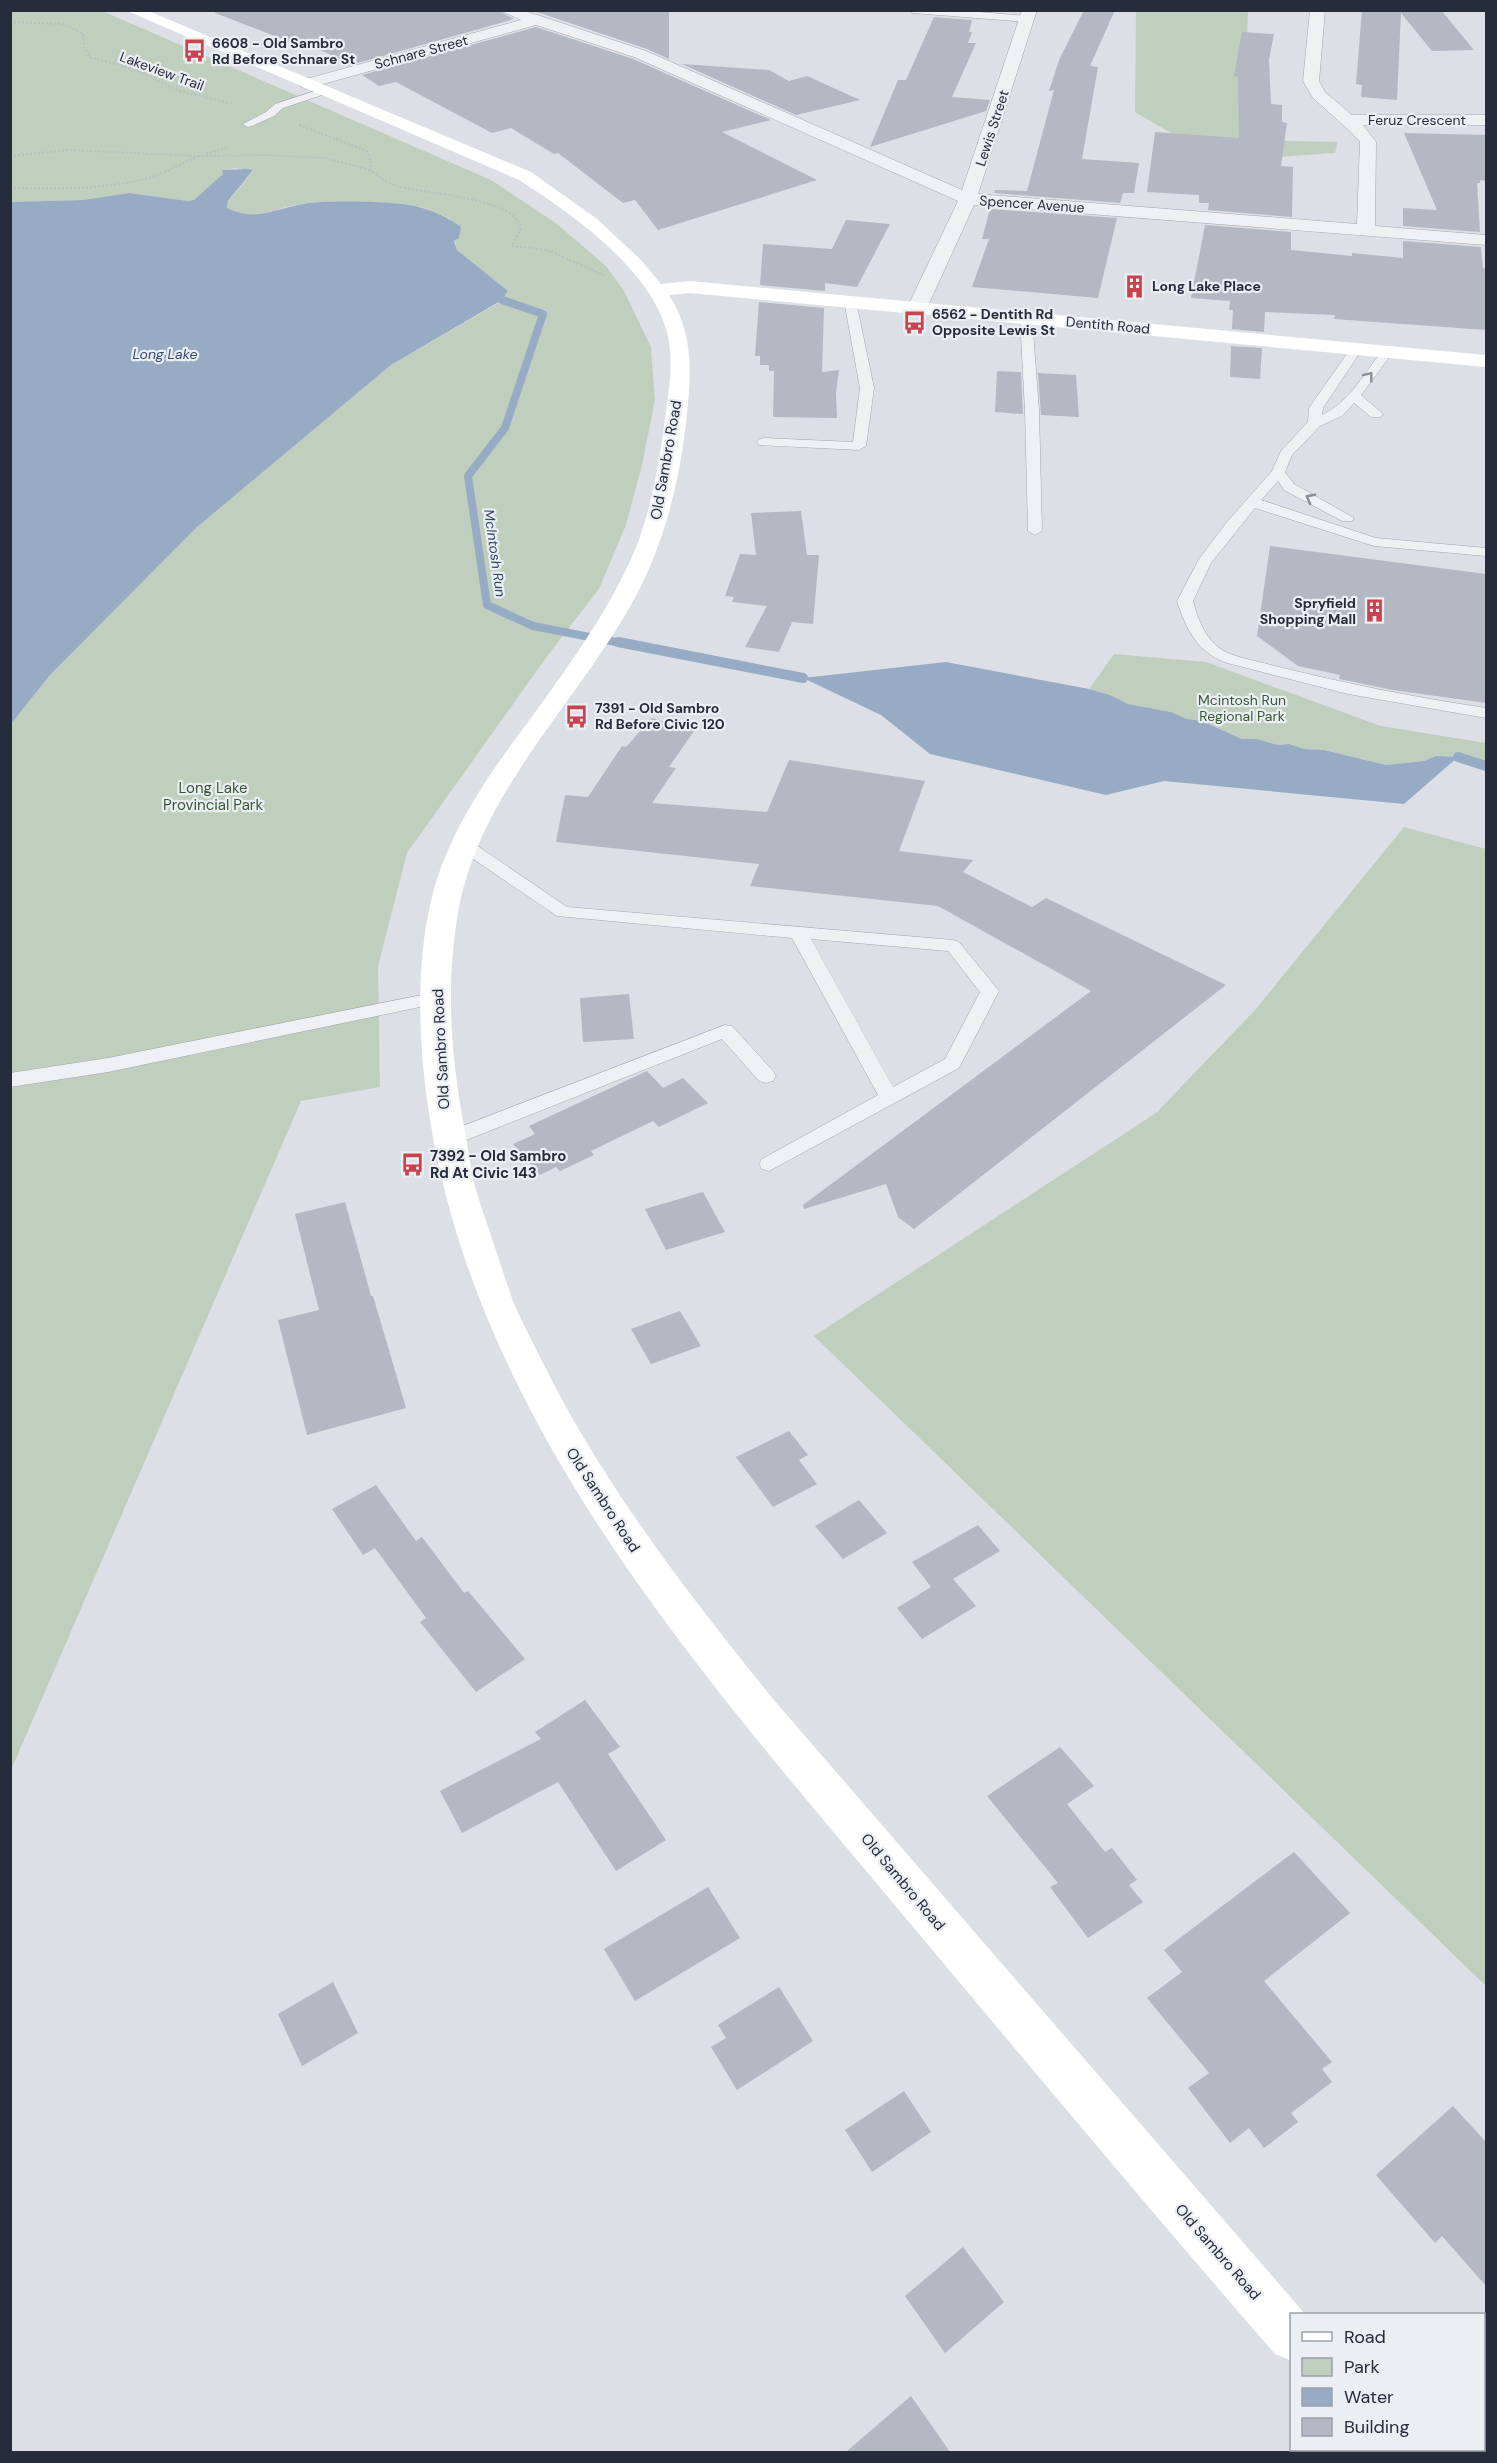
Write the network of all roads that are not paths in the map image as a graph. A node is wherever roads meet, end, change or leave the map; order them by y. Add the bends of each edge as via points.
1 (132, 10) edge
2 (506, 10) edge
3 (914, 10) edge
4 (1318, 10) edge
5 (1028, 15) edge
6 (537, 20) junction
7 (305, 84) junction
8 (324, 91) junction
9 (1347, 120) junction
10 (1486, 120) edge
11 (248, 124) dead end
12 (968, 200) junction
13 (1366, 231) junction
14 (1486, 240) edge
15 (658, 290) junction
16 (850, 302) junction
17 (917, 308) junction
18 (1026, 318) junction
19 (1357, 348) junction
20 (1388, 351) junction
21 (1486, 361) edge
22 (1354, 396) junction
23 (1376, 414) dead end
24 (1315, 423) junction
25 (764, 442) dead end
26 (1278, 472) junction
27 (1252, 502) junction
28 (1347, 525) junction
29 (1035, 531) dead end
30 (1486, 552) edge
31 (1486, 713) edge
32 (463, 844) junction
33 (798, 932) junction
34 (437, 998) junction
35 (766, 1076) dead end
36 (10, 1080) edge
37 (889, 1098) junction
38 (448, 1139) junction
39 (769, 1164) dead end
40 (1290, 2335) edge

1 - 7 main road, Old Sambro Road
2 - 6 street, Spencer Avenue
3 - 5 lane
4 - 9 street, Feruz Crescent via 1311,81 1319,95
5 - 12 street, Lewis Street
6 - 7 street, Schnare Street
6 - 12 street, Spencer Avenue via 640,54
7 - 8 main road, Old Sambro Road
8 - 11 lane via 279,106
8 - 15 main road, Old Sambro Road via 525,176 571,207
9 - 10 street, Feruz Crescent
9 - 13 street, Feruz Crescent via 1368,142
12 - 13 street, Spencer Avenue
12 - 17 street, Lewis Street
13 - 14 street, Spencer Avenue
15 - 16 main road, Dentith Road via 690,287
15 - 32 main road, Old Sambro Road via 675,324 681,361 673,440 658,518 643,558 600,635 517,756
16 - 17 main road, Dentith Road
16 - 25 lane via 867,388 859,446
17 - 18 main road, Dentith Road
18 - 19 main road, Dentith Road
18 - 29 lane
19 - 20 main road, Dentith Road
19 - 24 lane via 1316,408
20 - 21 main road, Dentith Road
22 -> 20 lane
22 - 23 lane
22 - 24 lane via 1337,412
24 - 26 lane via 1286,454
26 - 27 lane
28 -> 26 lane via 1289,487
27 - 28 lane
27 - 31 lane via 1204,562 1185,601 1193,628 1215,651 1321,685
28 - 30 lane via 1374,542
32 - 33 lane via 563,912
32 - 34 main road, Old Sambro Road via 443,919
33 - 37 lane
33 - 37 lane via 953,946 990,991 952,1063
34 - 36 lane via 108,1065
34 - 38 main road, Old Sambro Road via 438,1064
35 - 38 lane via 725,1031
37 - 39 lane
38 - 40 main road, Old Sambro Road via 470,1228 517,1348 567,1444 663,1591 763,1718

